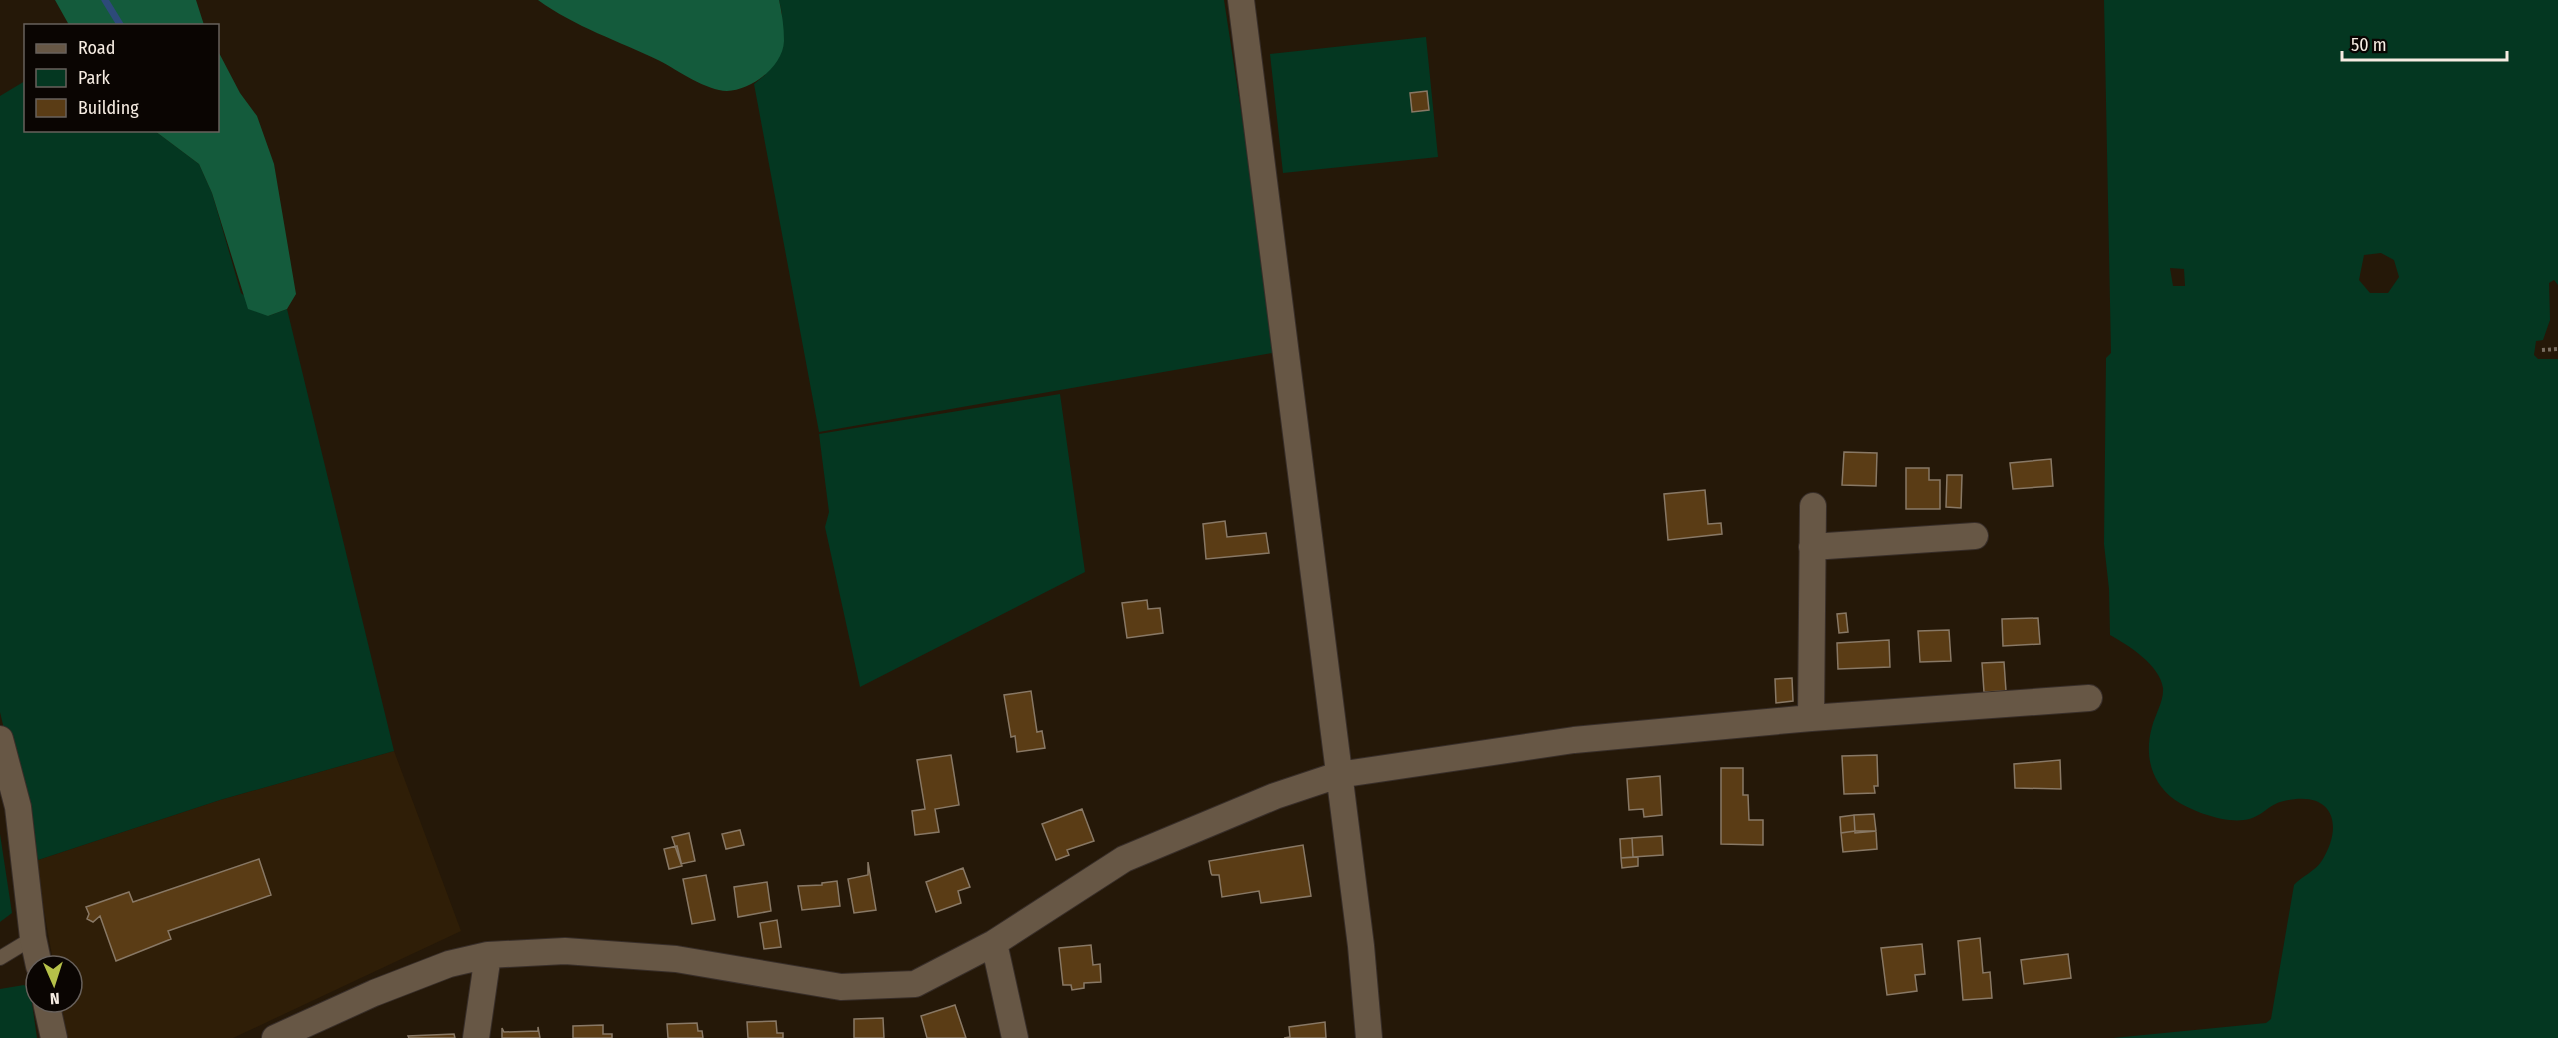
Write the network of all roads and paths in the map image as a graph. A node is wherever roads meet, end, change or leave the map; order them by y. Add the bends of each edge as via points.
1 (1241, 0) edge
2 (2558, 349) edge
3 (2542, 350) dead end
4 (1813, 506) dead end
5 (1975, 536) dead end
6 (1812, 547) junction
7 (2089, 698) dead end
8 (1811, 718) junction
9 (0, 739) edge
10 (1338, 775) junction
11 (33, 938) junction
12 (994, 943) junction
13 (36, 954) edge
14 (488, 955) junction
15 (0, 958) edge
16 (49, 1014) edge
17 (54, 1038) edge
18 (274, 1038) edge
19 (477, 1038) edge
20 (1015, 1038) edge
21 (1369, 1038) edge

1 - 10 street
2 - 3 path
4 - 6 street
5 - 6 street
6 - 8 street
7 - 8 street
8 - 10 street via 1574,740
9 - 11 street via 18,807
10 - 12 street via 1275,796 1124,860
10 - 21 street
11 - 13 street
11 - 15 lane
12 - 14 street via 915,984 841,987 676,959 565,951
12 - 20 street
14 - 18 street via 449,964
14 - 19 street
16 - 17 street

